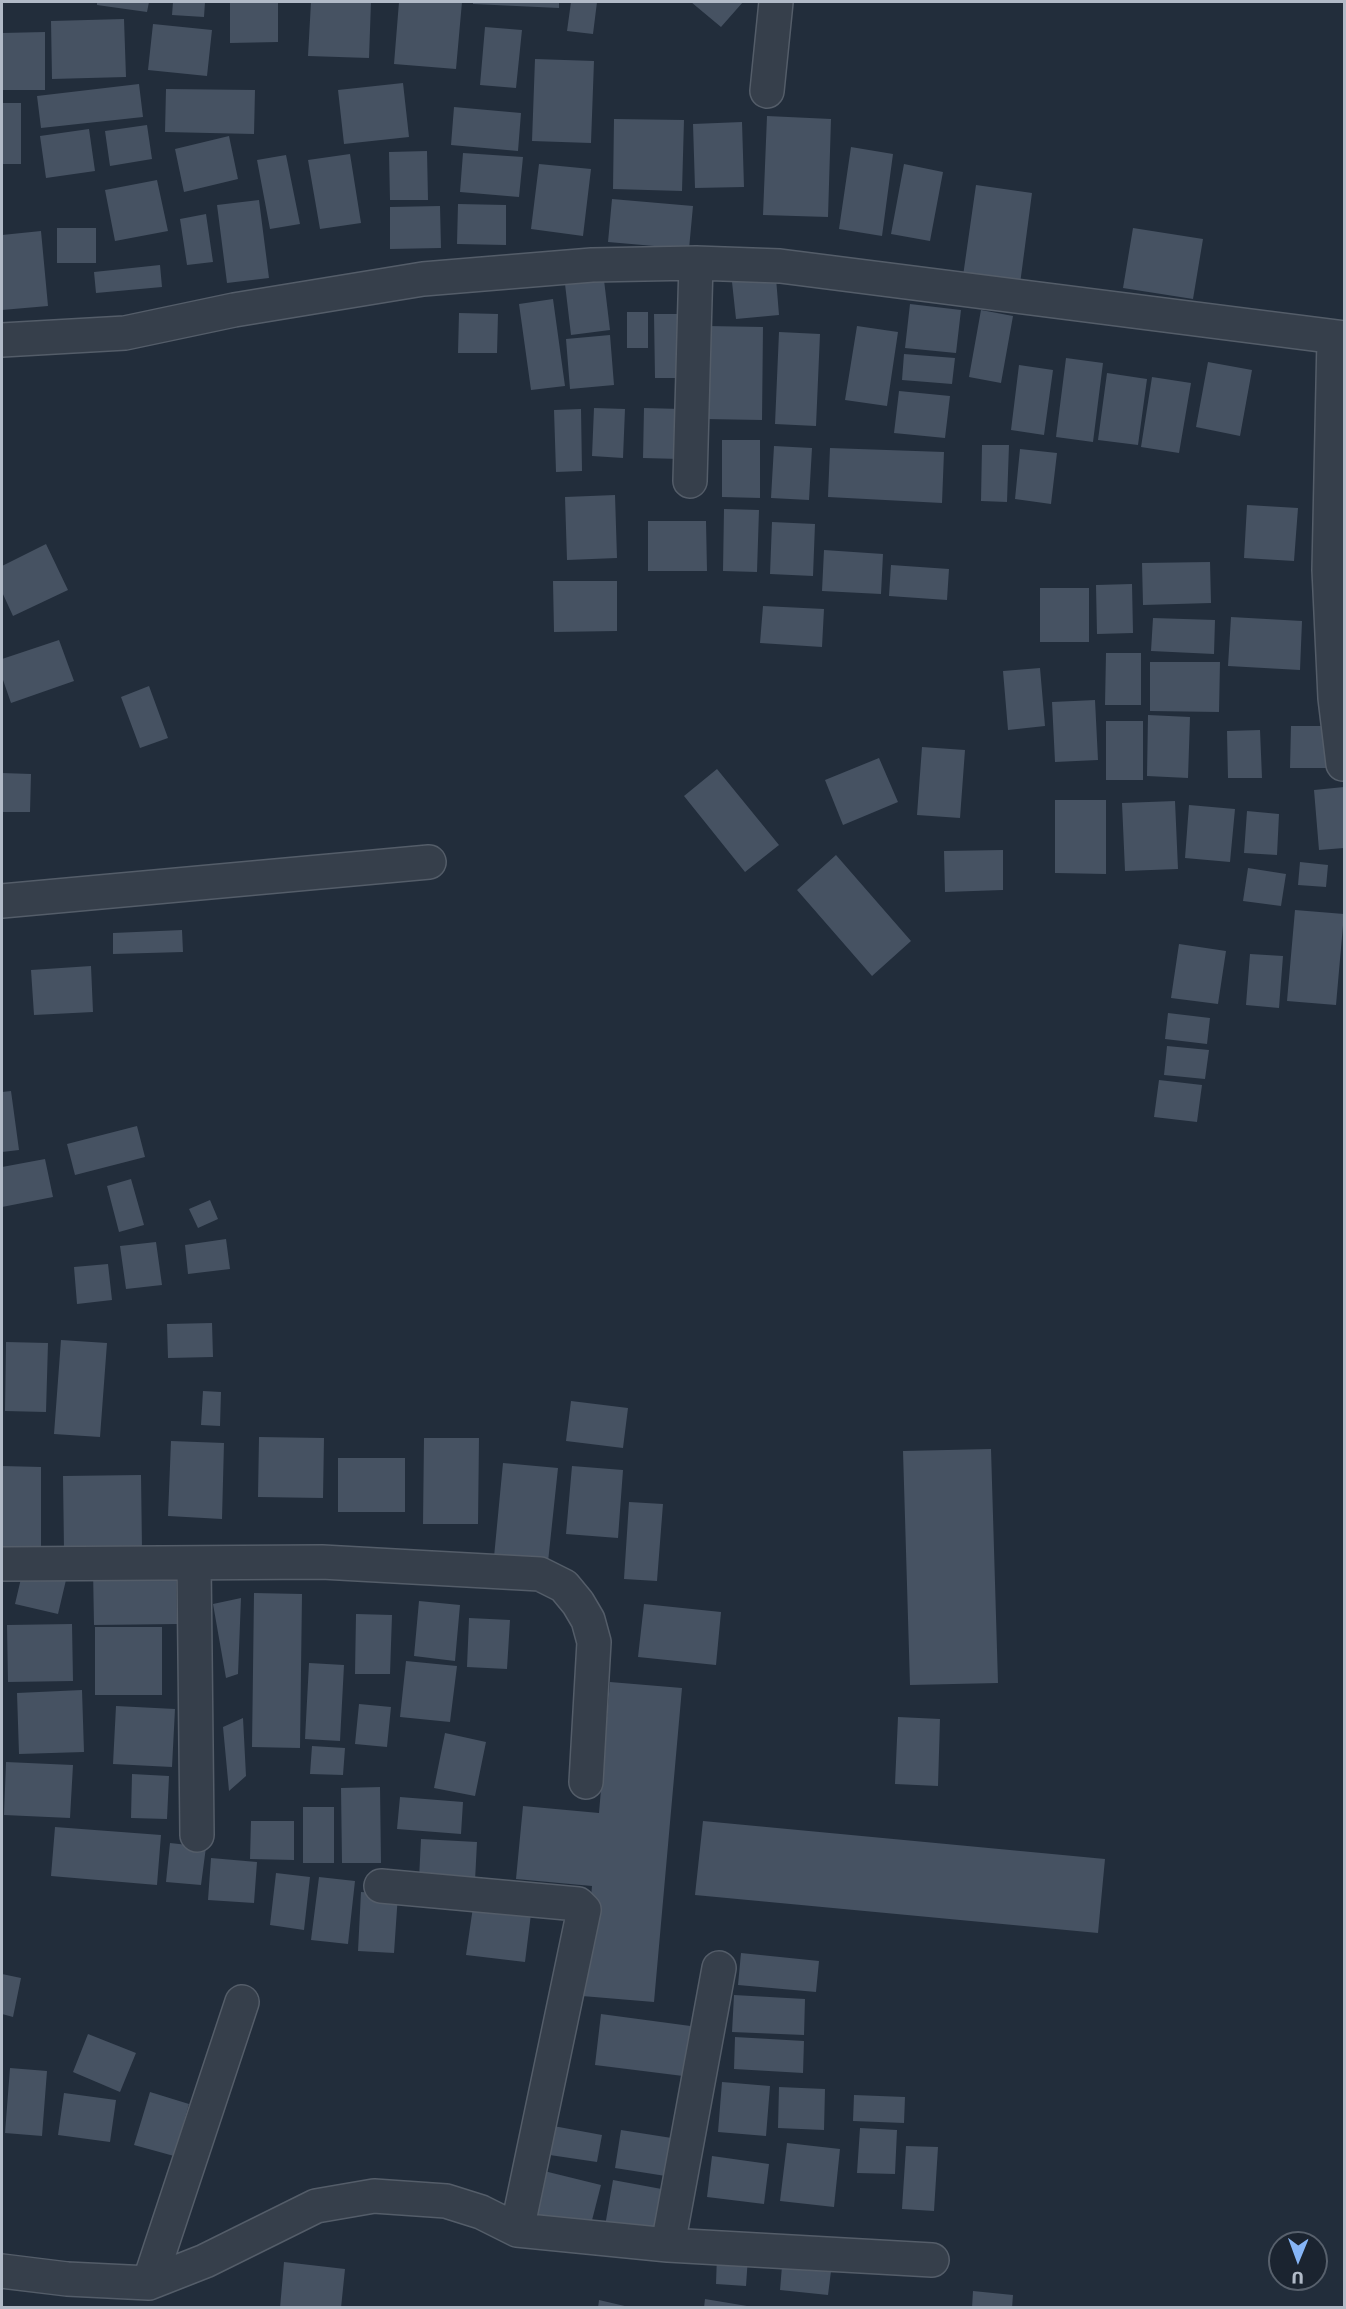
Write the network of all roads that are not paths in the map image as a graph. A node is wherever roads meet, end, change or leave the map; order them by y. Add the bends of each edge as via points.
1 (776, 2) edge
2 (767, 91) dead end
3 (696, 263) junction
4 (1339, 338) edge
5 (2, 340) edge
6 (690, 481) dead end
7 (1342, 764) dead end
8 (429, 862) dead end
9 (2, 901) edge
10 (194, 1563) junction
11 (2, 1564) edge
12 (586, 1782) dead end
13 (197, 1835) dead end
14 (381, 1886) dead end
15 (719, 1968) dead end
16 (242, 2002) dead end
17 (517, 2230) junction
18 (668, 2245) junction
19 (932, 2260) dead end
20 (2, 2271) edge
21 (148, 2283) junction

1 - 2 street
3 - 4 street via 780,266
3 - 5 street via 592,265 423,279 234,310 124,333
3 - 6 street
4 - 7 street via 1329,570
8 - 9 street
10 - 11 street
10 - 12 street via 322,1562 540,1574 564,1586 588,1620 594,1642
10 - 13 street
14 - 17 street via 578,1904 584,1910
15 - 18 street
16 - 21 street
17 - 18 street
17 - 21 street via 481,2212 446,2201 374,2196 316,2206 205,2261
18 - 19 street
20 - 21 street

